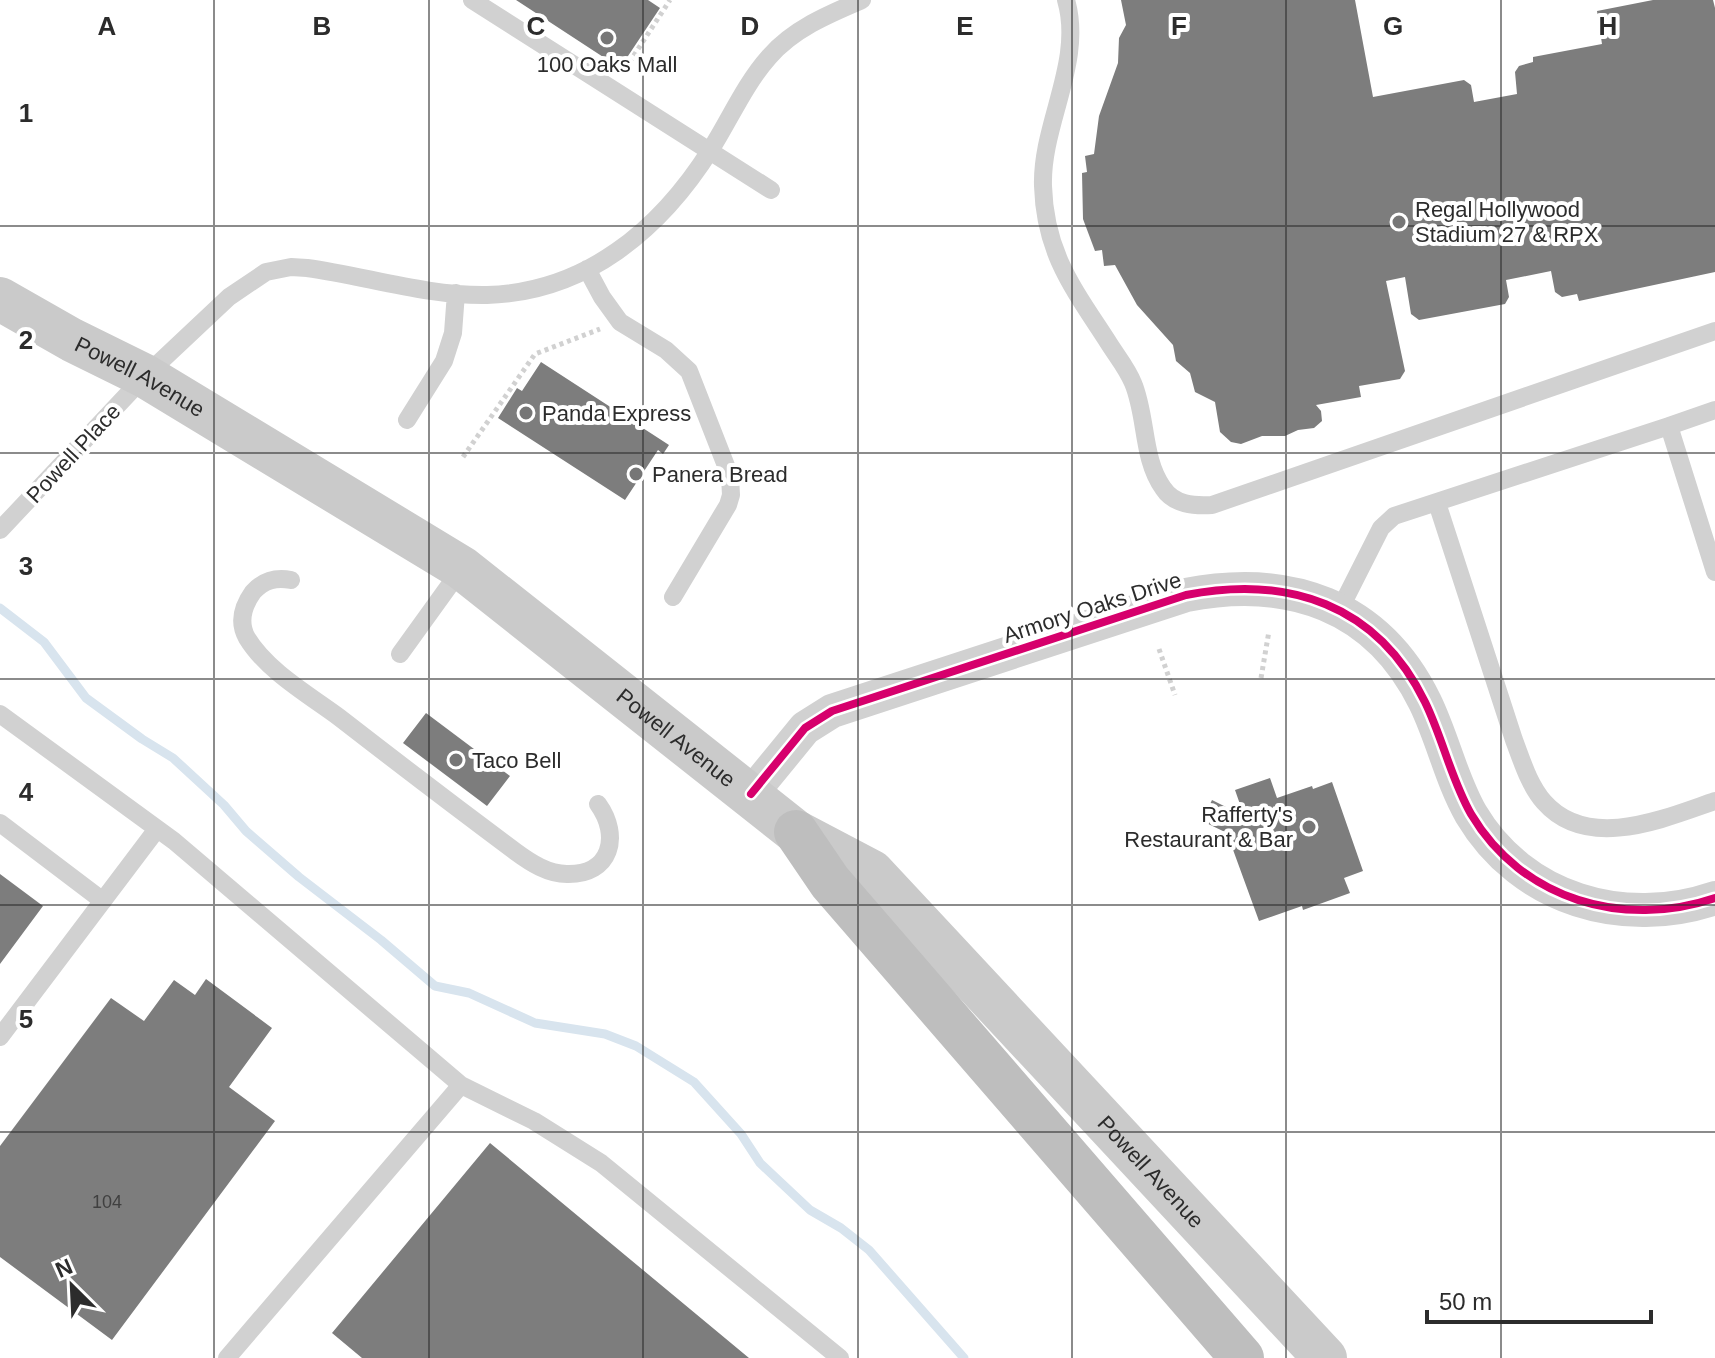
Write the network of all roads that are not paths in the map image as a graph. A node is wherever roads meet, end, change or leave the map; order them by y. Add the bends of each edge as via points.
1 (472, 0) edge
2 (862, 0) edge
3 (1066, 0) edge
4 (710, 152) junction
5 (771, 190) dead end
6 (587, 269) junction
7 (456, 293) junction
8 (0, 299) edge
9 (1715, 331) edge
10 (145, 376) junction
11 (1715, 410) edge
12 (407, 420) dead end
13 (1669, 426) junction
14 (1437, 503) junction
15 (0, 530) edge
16 (462, 568) junction
17 (1715, 572) edge
18 (291, 580) dead end
19 (673, 597) dead end
20 (1339, 611) junction
21 (400, 654) dead end
22 (0, 714) edge
23 (751, 794) junction
24 (1715, 801) edge
25 (598, 804) dead end
26 (0, 823) edge
27 (157, 829) junction
28 (796, 832) junction
29 (1715, 898) edge
30 (103, 901) junction
31 (0, 1037) edge
32 (461, 1085) junction
33 (227, 1358) edge
34 (840, 1358) edge
35 (1242, 1358) edge
36 (1325, 1358) edge

1 - 4 lane
2 - 4 lane, Powell Place via 806,27 769,57
3 - 9 lane via 1070,45 1043,172 1050,237 1066,278 1133,383 1156,477 1177,501 1212,505
4 - 5 lane
4 - 6 lane, Powell Place via 656,221
6 - 7 lane, Powell Place via 512,292
6 - 19 lane via 620,322 689,371 730,476 728,505
7 - 10 lane, Powell Place via 322,270 278,268 236,291
7 - 12 lane via 444,361
8 - 10 main road, Powell Avenue
10 - 15 lane, Powell Place
10 - 16 main road, Powell Avenue
11 - 13 lane
13 - 14 lane
13 - 17 lane
14 - 20 lane via 1386,520
14 - 24 lane via 1514,740 1542,801 1573,821 1616,829
16 - 21 lane
16 - 23 main road, Powell Avenue
18 - 25 lane via 267,581 250,596 242,617 248,640 306,693 516,852 565,874 595,867 611,838
20 - 23 street, Armory Oaks Drive via 1301,595 1247,587 1218,588 1151,604 832,711 805,728
20 - 29 street, Armory Oaks Drive via 1375,635 1412,677 1472,815 1516,866 1553,891 1618,910 1659,911
22 - 27 lane
23 - 28 main road, Powell Avenue
26 - 30 lane
27 - 30 lane
27 - 32 lane
28 - 35 highway via 830,882
28 - 36 main road, Powell Avenue via 872,872
30 - 31 lane
32 - 33 lane
32 - 34 lane via 534,1121 601,1163

